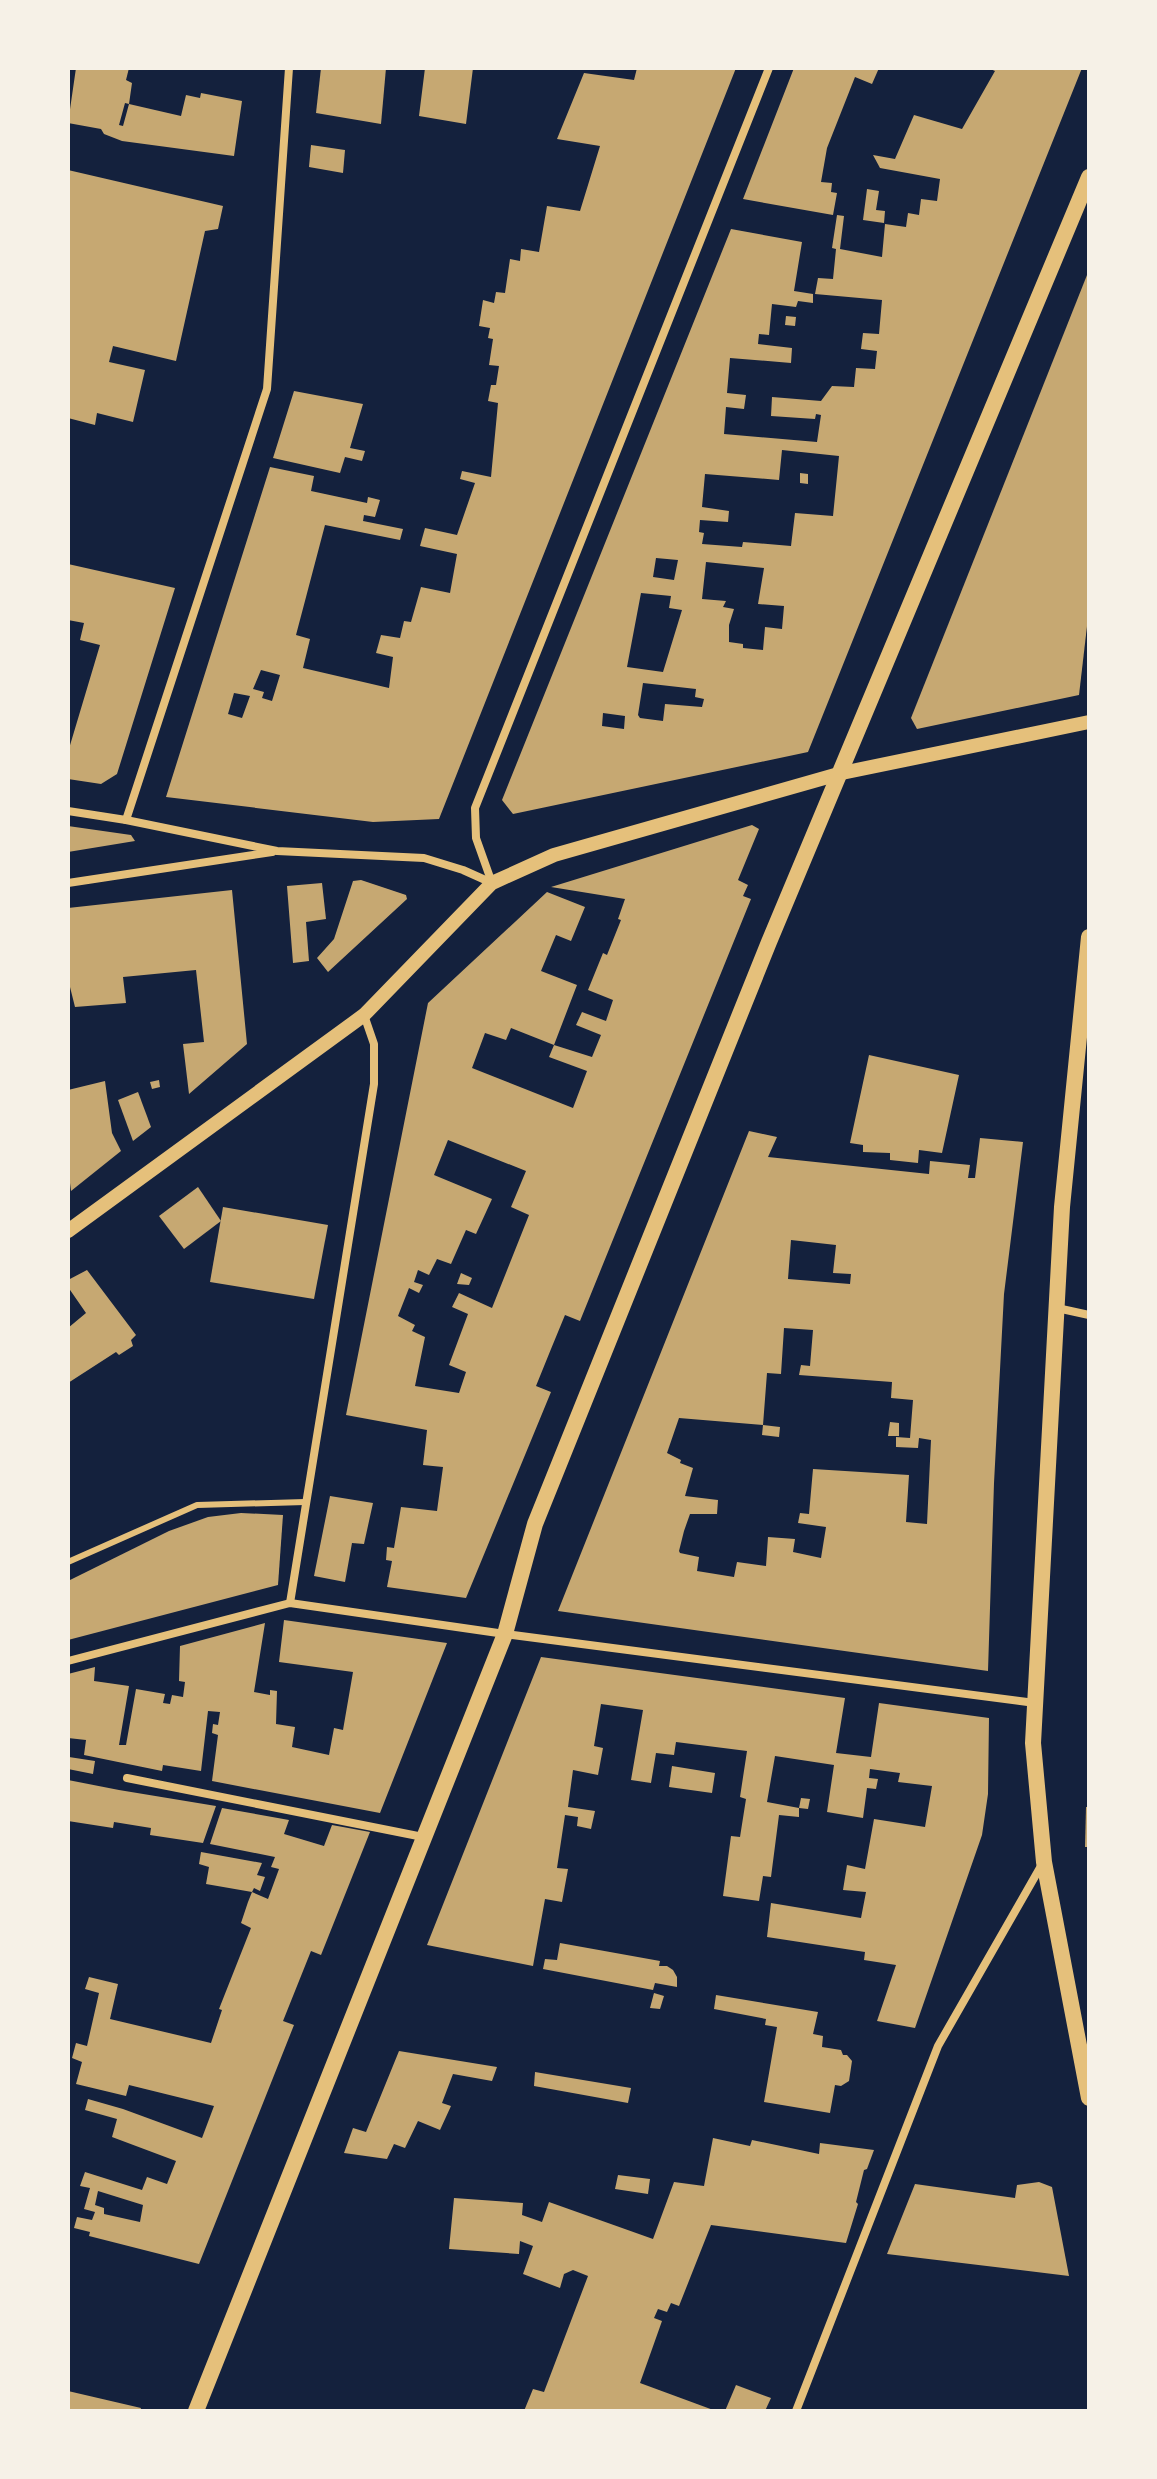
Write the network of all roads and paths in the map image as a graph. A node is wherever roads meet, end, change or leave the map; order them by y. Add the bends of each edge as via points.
1 (289, 68) edge
2 (769, 68) edge
3 (1089, 177) edge
4 (1089, 722) edge
5 (842, 773) junction
6 (68, 811) edge
7 (126, 820) junction
8 (277, 851) junction
9 (68, 883) edge
10 (492, 883) junction
11 (1089, 937) edge
12 (364, 1015) junction
13 (68, 1231) edge
14 (1057, 1308) junction
15 (1089, 1315) edge
16 (305, 1502) junction
17 (68, 1562) edge
18 (290, 1603) junction
19 (505, 1634) junction
20 (68, 1661) edge
21 (1035, 1703) junction
22 (127, 1778) dead end
23 (423, 1837) junction
24 (1044, 1862) junction
25 (1089, 2098) edge
26 (196, 2411) edge
27 (796, 2411) edge

1 - 7 street via 267,389
2 - 10 street via 475,808 476,838
3 - 5 main road
4 - 5 street
5 - 10 street via 554,855
5 - 19 main road via 535,1524
6 - 7 street
7 - 8 street
8 - 9 street
8 - 10 street via 424,858
10 - 12 street
11 - 14 main road
12 - 13 street
12 - 16 street via 374,1044 374,1084
14 - 15 street
14 - 21 main road
16 - 17 lane via 197,1505
16 - 18 street
18 - 19 street
18 - 20 street
19 - 21 street
19 - 23 main road
21 - 24 main road via 1033,1743
22 - 23 street
23 - 26 main road
24 - 25 main road
24 - 27 street via 938,2046

